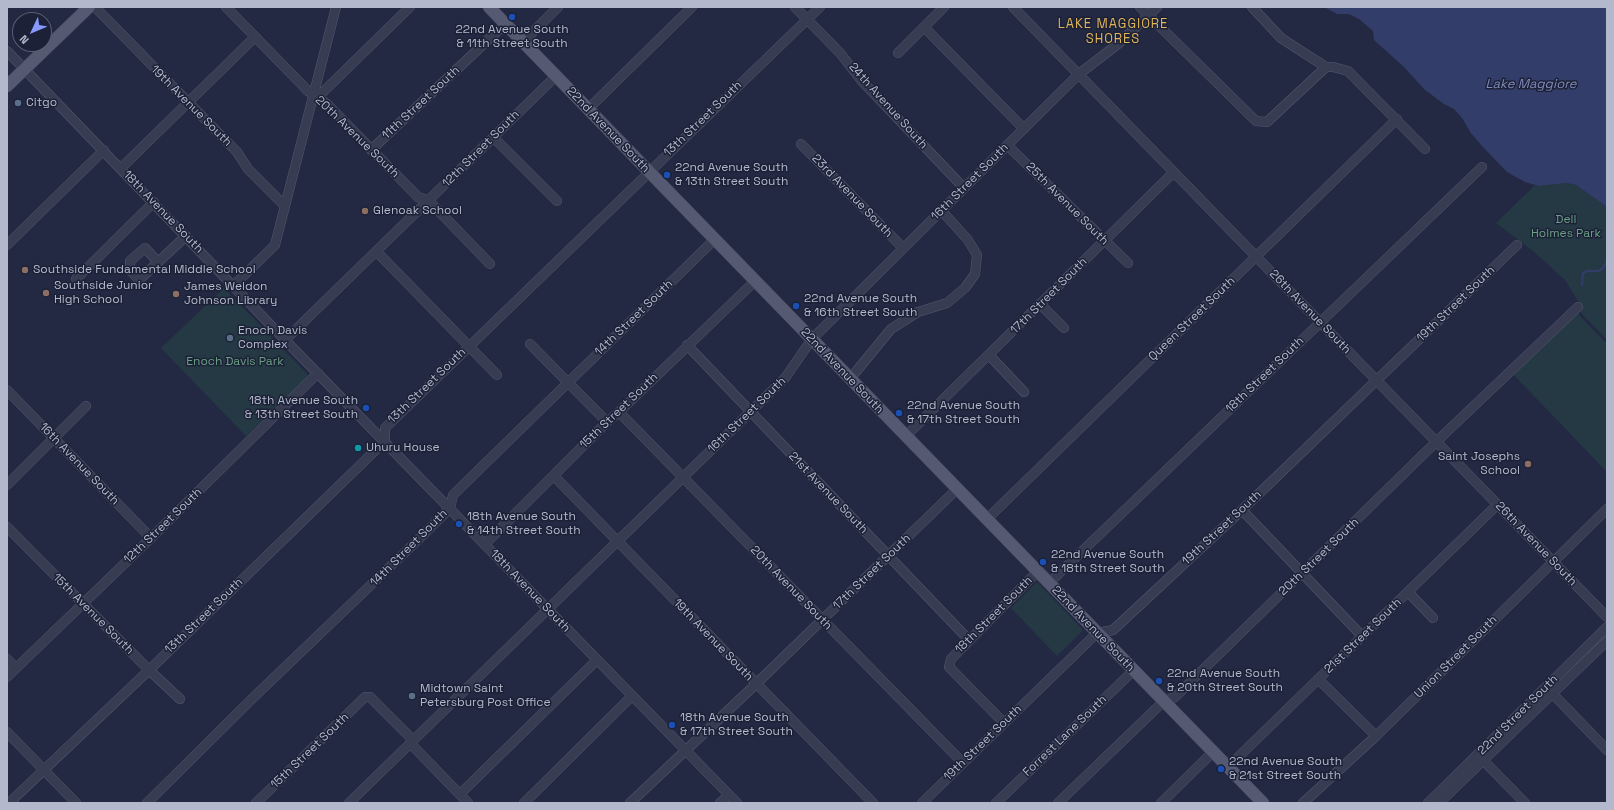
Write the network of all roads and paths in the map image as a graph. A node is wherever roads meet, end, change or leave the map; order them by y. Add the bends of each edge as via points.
1 (88, 7) edge
2 (95, 7) edge
3 (226, 7) edge
4 (336, 7) edge
5 (410, 7) edge
6 (489, 7) edge
7 (558, 7) edge
8 (692, 7) edge
9 (795, 7) edge
10 (820, 7) edge
11 (944, 7) edge
12 (1014, 7) edge
13 (1140, 7) edge
14 (1157, 7) edge
15 (1252, 7) edge
16 (1148, 15) junction
17 (807, 19) junction
18 (505, 24) junction
19 (924, 27) junction
20 (255, 37) junction
21 (523, 42) junction
22 (7, 51) edge
23 (898, 53) dead end
24 (1326, 67) junction
25 (25, 69) junction
26 (1078, 74) junction
27 (556, 76) junction
28 (7, 86) edge
29 (315, 95) junction
30 (188, 103) junction
31 (588, 109) junction
32 (1397, 119) junction
33 (1024, 129) junction
34 (493, 136) junction
35 (801, 144) dead end
36 (1008, 145) junction
37 (1425, 149) dead end
38 (104, 150) junction
39 (372, 150) junction
40 (1482, 167) dead end
41 (121, 168) junction
42 (649, 172) junction
43 (1174, 172) junction
44 (964, 188) junction
45 (429, 201) junction
46 (557, 201) dead end
47 (154, 202) junction
48 (285, 206) junction
49 (942, 210) junction
50 (186, 236) junction
51 (715, 239) junction
52 (1104, 240) junction
53 (7, 245) edge
54 (1517, 245) dead end
55 (903, 248) junction
56 (376, 251) junction
57 (1256, 256) junction
58 (158, 262) dead end
59 (1128, 263) dead end
60 (490, 264) dead end
61 (76, 279) dead end
62 (755, 281) junction
63 (233, 286) junction
64 (1040, 304) junction
65 (1578, 306) dead end
66 (1320, 322) junction
67 (1064, 328) dead end
68 (812, 339) junction
69 (285, 340) junction
70 (530, 344) dead end
71 (687, 345) junction
72 (468, 346) junction
73 (988, 355) junction
74 (318, 373) junction
75 (496, 375) dead end
76 (850, 378) junction
77 (1376, 380) junction
78 (567, 382) junction
79 (7, 390) edge
80 (1024, 392) dead end
81 (86, 406) dead end
82 (620, 412) junction
83 (750, 412) junction
84 (607, 422) junction
85 (906, 436) junction
86 (54, 438) junction
87 (385, 441) junction
88 (1436, 442) junction
89 (554, 476) junction
90 (684, 477) junction
91 (7, 485) edge
92 (958, 489) junction
93 (1497, 504) junction
94 (450, 508) junction
95 (1607, 509) edge
96 (1242, 510) junction
97 (987, 519) junction
98 (7, 527) edge
99 (151, 538) junction
100 (617, 541) junction
101 (485, 544) junction
102 (888, 556) junction
103 (1553, 561) junction
104 (1038, 571) junction
105 (1302, 574) junction
106 (1049, 583) junction
107 (1408, 592) junction
108 (82, 604) junction
109 (548, 609) junction
110 (1607, 617) edge
111 (1433, 618) dead end
112 (822, 620) junction
113 (1607, 627) edge
114 (1097, 633) junction
115 (1362, 636) junction
116 (970, 640) junction
117 (1607, 641) edge
118 (7, 659) edge
119 (597, 660) junction
120 (16, 668) junction
121 (149, 670) junction
122 (1134, 670) junction
123 (7, 677) edge
124 (1318, 679) junction
125 (756, 684) junction
126 (1549, 690) junction
127 (632, 696) junction
128 (180, 699) dead end
129 (1164, 701) junction
130 (1004, 723) junction
131 (7, 732) edge
132 (1376, 736) junction
133 (412, 741) junction
134 (685, 750) junction
135 (1607, 750) edge
136 (1213, 752) junction
137 (1480, 758) junction
138 (963, 763) junction
139 (1228, 767) junction
140 (44, 770) junction
141 (460, 794) junction
142 (729, 795) junction
143 (9, 802) edge
144 (76, 803) edge
145 (148, 803) edge
146 (256, 803) edge
147 (349, 803) edge
148 (468, 803) edge
149 (524, 803) edge
150 (630, 803) edge
151 (720, 803) edge
152 (737, 803) edge
153 (873, 803) edge
154 (922, 803) edge
155 (996, 803) edge
156 (1058, 803) edge
157 (1161, 803) edge
158 (1262, 803) edge
159 (1303, 803) edge
160 (1428, 803) edge
161 (1439, 803) edge
162 (1525, 803) edge

1 - 25 main road
2 - 30 street, 19th Avenue South
3 - 20 street, 20th Avenue South
4 - 29 street
5 - 29 street via 323,92
6 - 18 main road, 22nd Avenue South
7 - 21 street
8 - 31 street
9 - 17 street, 24th Avenue South
10 - 17 street, 13th Street South
11 - 19 street
12 - 26 street, 26th Avenue South
13 - 16 street
14 - 16 street, 16th Street South
15 - 24 street via 1281,38
16 - 24 street via 1256,121 1267,122
16 - 26 street, 16th Street South via 1118,44
17 - 42 street, 13th Street South
17 - 44 street, 24th Avenue South
18 - 21 main road, 22nd Avenue South
18 - 39 street, 11th Street South
19 - 23 street
19 - 33 street
20 - 29 street, 20th Avenue South
20 - 30 street
21 - 27 main road, 22nd Avenue South
22 - 25 street, 18th Avenue South
24 - 32 street via 1348,71
25 - 28 main road
25 - 38 street, 18th Avenue South
26 - 33 street, 16th Street South
26 - 43 street, 26th Avenue South
27 - 31 main road, 22nd Avenue South
27 - 34 street, 12th Street South
29 - 39 street, 20th Avenue South
29 - 48 street
30 - 41 street
30 - 48 street, 19th Avenue South via 237,152 248,169
31 - 42 main road, 22nd Avenue South
32 - 37 street
32 - 57 street, Queen Street South
33 - 36 street, 16th Street South
34 - 45 street, 12th Street South
34 - 46 street
35 - 55 street, 23rd Avenue South
36 - 44 street, 16th Street South
36 - 52 street, 25th Avenue South
38 - 41 street, 18th Avenue South
38 - 53 street
39 - 45 street, 20th Avenue South via 418,197
40 - 66 street, 18th Street South
41 - 47 street, 18th Avenue South
42 - 51 main road, 22nd Avenue South
42 - 72 street, 13th Street South
43 - 52 street, 17th Street South
43 - 57 street, 26th Avenue South
44 - 49 street, 16th Street South
45 - 56 street, 12th Street South
45 - 60 street, 20th Avenue South
47 - 50 street, 18th Avenue South
47 - 61 street
48 - 63 street via 275,245
49 - 55 street, 16th Street South
49 - 76 street via 968,240 977,256 975,274 965,288 947,303 918,312 891,329
50 - 58 street
50 - 63 street, 18th Avenue South
51 - 62 main road, 22nd Avenue South
51 - 78 street, 14th Street South
52 - 59 street, 25th Avenue South
52 - 64 street, 17th Street South
54 - 77 street, 19th Street South
55 - 68 street, 16th Street South
56 - 69 street, 12th Street South
56 - 72 street
57 - 66 street, 26th Avenue South
57 - 97 street, Queen Street South
62 - 68 main road, 22nd Avenue South
62 - 71 street, 15th Street South
63 - 69 street, 18th Avenue South
64 - 67 street
64 - 73 street, 17th Street South
65 - 88 street, 20th Street South
66 - 77 street, 26th Avenue South
66 - 106 street, 18th Street South
68 - 76 main road, 22nd Avenue South
68 - 83 street, 16th Street South via 786,378
69 - 74 street, 18th Avenue South
70 - 78 street
71 - 82 street, 15th Street South
71 - 83 street, 21st Avenue South
72 - 75 street
72 - 87 street, 13th Street South via 385,428
73 - 80 street
73 - 85 street, 17th Street South
74 - 87 street, 18th Avenue South
74 - 99 street, 12th Street South
76 - 85 main road, 22nd Avenue South
77 - 88 street, 26th Avenue South
77 - 96 street, 19th Street South
78 - 84 street
78 - 94 street, 14th Street South via 452,495
79 - 86 street, 16th Avenue South
81 - 86 street
82 - 84 street, 15th Street South
82 - 90 street, 20th Avenue South
83 - 90 street, 16th Street South
83 - 102 street, 21st Avenue South
84 - 89 street, 15th Street South
85 - 92 main road, 22nd Avenue South
86 - 91 street
86 - 99 street, 16th Avenue South
87 - 94 street, 18th Avenue South
87 - 121 street, 13th Street South
88 - 93 street, 26th Avenue South
88 - 105 street, 20th Street South
89 - 100 street, 19th Avenue South
89 - 101 street, 15th Street South
90 - 100 street, 16th Street South
90 - 112 street, 20th Avenue South
92 - 97 main road, 22nd Avenue South
92 - 102 street, 17th Street South
93 - 103 street, 26th Avenue South
93 - 107 street, 21st Street South
94 - 101 street, 18th Avenue South
94 - 145 street, 14th Street South
95 - 103 street, Union Street South
96 - 105 street
96 - 114 street, 19th Street South via 1113,630
97 - 104 main road, 22nd Avenue South
98 - 108 street, 15th Avenue South
99 - 108 street, 12th Street South
100 - 109 street, 16th Street South
100 - 125 street, 19th Avenue South
101 - 109 street, 18th Avenue South
102 - 112 street, 17th Street South
102 - 116 street, 21st Avenue South
103 - 110 street, 26th Avenue South
103 - 132 street, Union Street South
104 - 106 main road, 22nd Avenue South
104 - 116 street, 18th Street South
105 - 115 street
105 - 129 street, 20th Street South via 1175,696
106 - 114 main road, 22nd Avenue South
107 - 111 street
107 - 115 street, 21st Street South
108 - 120 street, 12th Street South
108 - 121 street, 15th Avenue South
109 - 119 street, 18th Avenue South
109 - 133 street, 16th Street South
112 - 125 street, 17th Street South
112 - 138 street, 20th Avenue South
113 - 126 street, 22nd Street South
114 - 122 main road, 22nd Avenue South
114 - 130 street, 19th Street South
115 - 124 street, 21st Street South
116 - 130 street, 18th Street South via 951,659 949,667
117 - 126 street, 22nd Street South
118 - 120 street
119 - 127 street, 18th Avenue South
119 - 141 street
120 - 123 street, 12th Street South
121 - 128 street, 15th Avenue South
121 - 140 street, 13th Street South
122 - 129 main road, 22nd Avenue South
122 - 155 street, Forrest Lane South
124 - 132 street
124 - 139 street, 21st Street South
125 - 134 street, 17th Street South
125 - 153 street, 19th Avenue South
126 - 135 street
126 - 137 street, 22nd Street South
127 - 134 street, 18th Avenue South
127 - 149 street
129 - 136 main road, 22nd Avenue South
129 - 156 street, 20th Street South
130 - 138 street, 19th Street South
131 - 140 street
132 - 159 street, Union Street South
133 - 141 street
133 - 146 street, 15th Street South via 370,697 363,698
133 - 147 street, 16th Street South
134 - 142 street, 18th Avenue South
134 - 150 street, 17th Street South
136 - 139 main road, 22nd Avenue South
136 - 157 street
137 - 160 street, 22nd Street South
137 - 161 street, 22nd Street South
137 - 162 street
138 - 154 street, 19th Street South
139 - 158 main road, 22nd Avenue South
140 - 143 street, 13th Street South
140 - 144 street
141 - 148 street
142 - 151 street
142 - 152 street, 18th Avenue South

